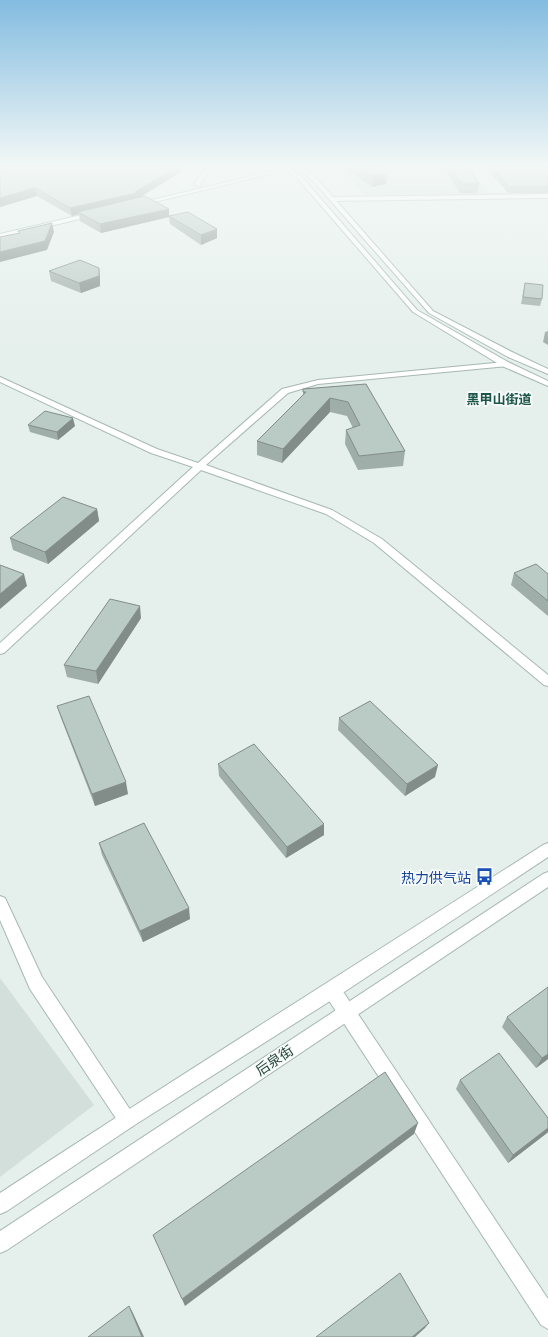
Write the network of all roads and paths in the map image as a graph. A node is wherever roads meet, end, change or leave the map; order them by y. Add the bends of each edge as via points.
1 (25, 229) edge
2 (344, 229) edge
3 (359, 229) edge
4 (0, 236) edge
5 (505, 364) junction
6 (548, 372) edge
7 (0, 379) edge
8 (548, 384) edge
9 (200, 466) junction
10 (0, 650) edge
11 (548, 682) edge
12 (548, 849) edge
13 (548, 879) edge
14 (0, 903) edge
15 (332, 990) junction
16 (347, 1012) junction
17 (127, 1120) junction
18 (0, 1204) edge
19 (0, 1243) edge
20 (548, 1318) edge

1 - 4 street
2 - 5 street via 414,311
3 - 6 street via 432,312
5 - 8 street
5 - 9 street via 318,382 285,391
7 - 9 street via 154,451
9 - 10 street
9 - 11 street via 329,512 378,541
12 - 15 street
13 - 16 street, 后泉街
14 - 17 street via 36,982
15 - 16 street
15 - 17 street
16 - 19 street, 后泉街
16 - 20 street
17 - 18 street

